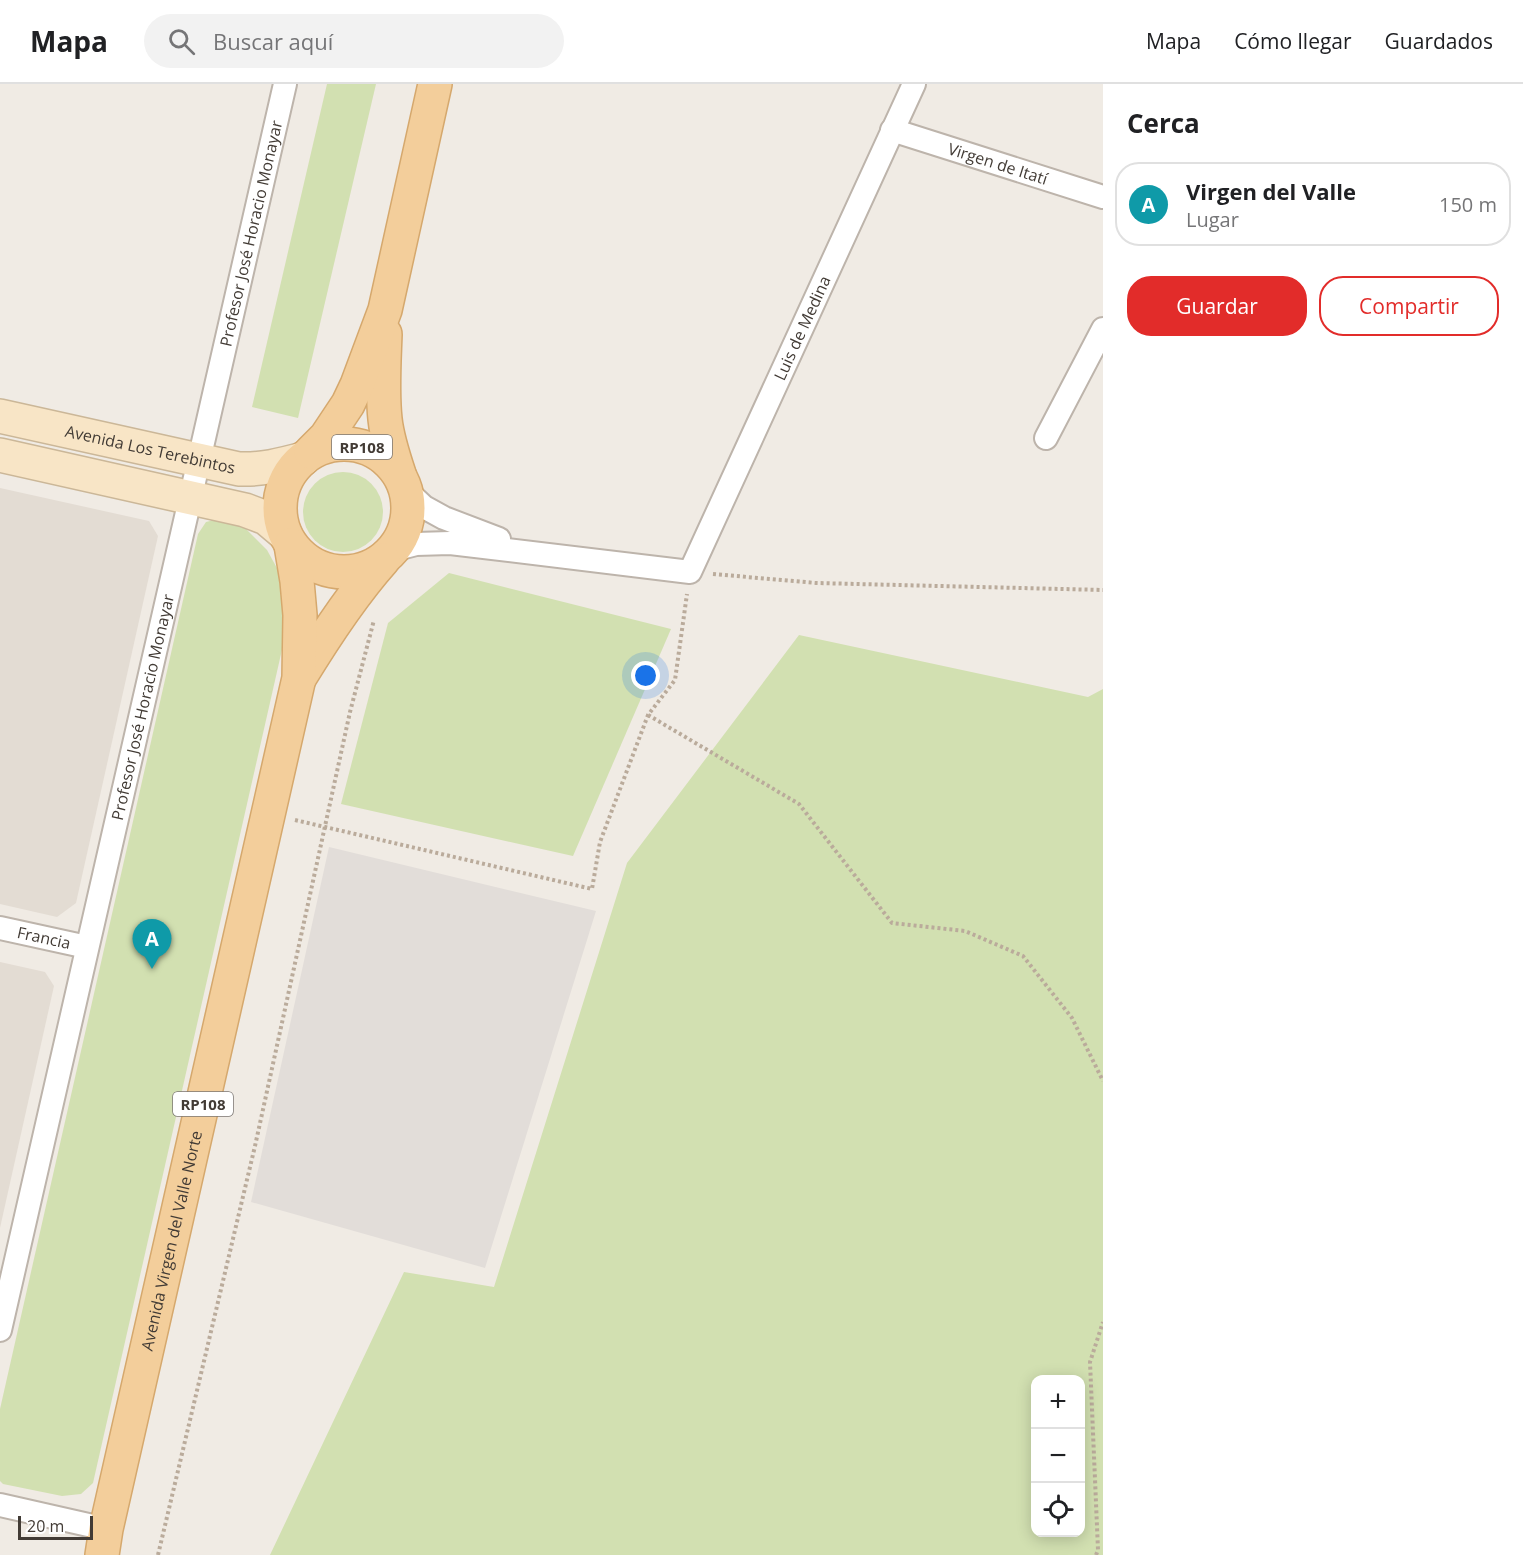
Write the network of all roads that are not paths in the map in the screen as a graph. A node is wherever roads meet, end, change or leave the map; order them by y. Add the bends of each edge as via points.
1 (285, 84) edge
2 (435, 84) edge
3 (914, 84) edge
4 (892, 130) junction
5 (1103, 197) edge
6 (385, 310) junction
7 (1103, 330) edge
8 (0, 416) edge
9 (1046, 438) dead end
10 (0, 455) edge
11 (307, 456) junction
12 (198, 461) junction
13 (402, 482) junction
14 (190, 497) junction
15 (288, 539) junction
16 (390, 553) junction
17 (540, 554) junction
18 (299, 678) junction
19 (0, 928) edge
20 (87, 948) junction
21 (0, 1329) edge
22 (0, 1505) edge
23 (104, 1542) edge

1 - 12 street, Profesor José Horacio Monayar
2 - 6 main road, RP108
3 - 4 street, Luis de Medina
4 - 5 street, Virgen de Itatí
4 - 17 street, Luis de Medina via 690,572
6 - 11 main road, RP108 via 348,404 326,437
6 - 13 main road, RP108 via 385,421
7 - 9 street
8 - 12 main road, Avenida Los Terebintos
10 - 14 main road
11 - 12 main road, Avenida Los Terebintos via 255,469
11 - 13 main road, RP108 via 330,446 349,444 369,449 386,459
11 - 15 main road, RP108 via 289,474 281,493 279,514
12 - 14 street, Profesor José Horacio Monayar
13 - 16 main road, RP108 via 407,521
13 - 17 street via 424,507 444,518
14 - 15 main road via 266,518
14 - 20 street, Profesor José Horacio Monayar
15 - 16 main road via 306,561 326,570 368,568
15 - 18 main road, Avenida Virgen del Valle Norte / RP108 via 300,615
16 - 17 street via 416,544 450,543
16 - 18 main road, Avenida Virgen del Valle Norte / RP108 via 363,583
18 - 23 main road, Avenida Virgen del Valle Norte / RP108
19 - 20 street, Francia
20 - 21 street, Profesor José Horacio Monayar
22 - 23 street

